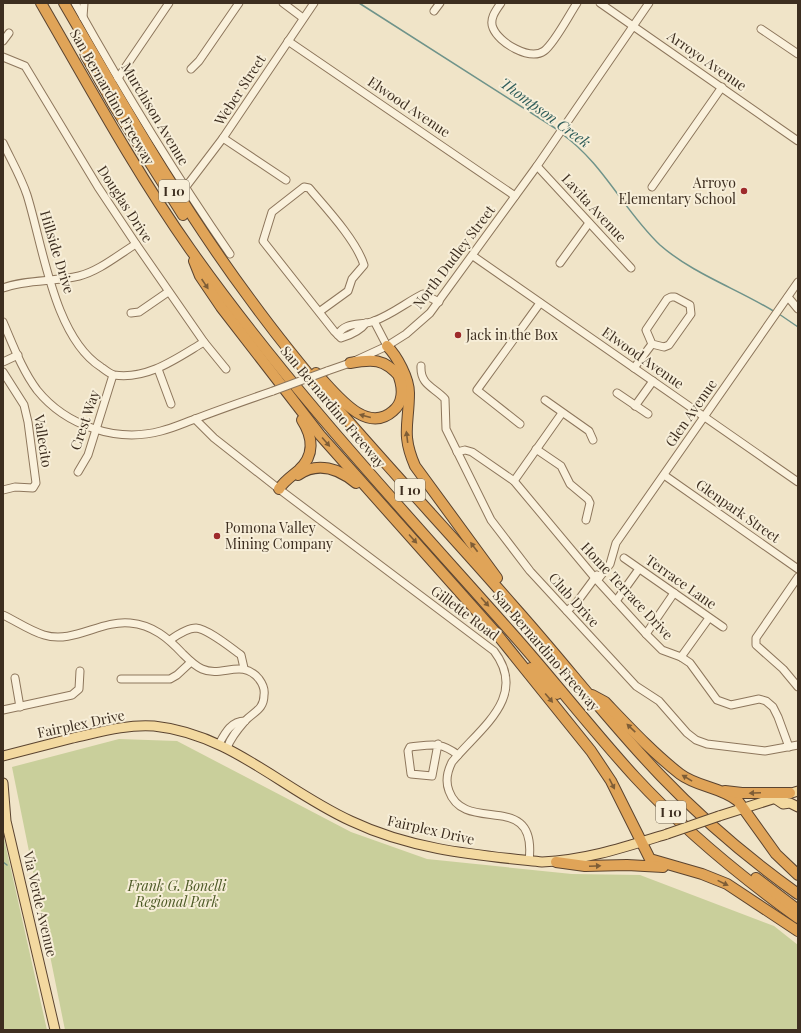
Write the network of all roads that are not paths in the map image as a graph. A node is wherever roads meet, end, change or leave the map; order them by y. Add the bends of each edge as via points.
1 (41, 3) edge
2 (48, 3) edge
3 (64, 3) edge
4 (75, 3) edge
5 (84, 3) edge
6 (169, 3) edge
7 (239, 3) edge
8 (283, 3) edge
9 (314, 3) edge
10 (440, 3) edge
11 (501, 3) edge
12 (577, 3) edge
13 (600, 3) edge
14 (649, 3) edge
15 (434, 11) dead end
16 (83, 17) junction
17 (303, 18) junction
18 (634, 25) junction
19 (79, 29) junction
20 (761, 29) dead end
21 (8, 33) dead end
22 (288, 40) junction
23 (3, 41) edge
24 (798, 54) edge
25 (3, 57) edge
26 (191, 69) dead end
27 (118, 78) junction
28 (722, 87) junction
29 (223, 138) junction
30 (798, 141) edge
31 (3, 143) edge
32 (537, 166) junction
33 (286, 180) dead end
34 (652, 187) dead end
35 (184, 188) junction
36 (515, 196) junction
37 (589, 222) junction
38 (136, 244) junction
39 (190, 248) junction
40 (230, 254) dead end
41 (473, 256) junction
42 (560, 263) dead end
43 (631, 268) dead end
44 (50, 281) junction
45 (798, 282) edge
46 (3, 288) edge
47 (168, 292) junction
48 (788, 297) junction
49 (439, 302) junction
50 (540, 303) junction
51 (798, 308) edge
52 (319, 312) junction
53 (131, 313) dead end
54 (374, 321) junction
55 (3, 322) edge
56 (366, 323) junction
57 (351, 325) junction
58 (354, 332) junction
59 (338, 335) junction
60 (204, 342) junction
61 (284, 342) junction
62 (652, 344) junction
63 (386, 346) junction
64 (18, 355) junction
65 (3, 362) edge
66 (350, 363) junction
67 (421, 366) dead end
68 (634, 368) junction
69 (158, 369) junction
70 (226, 369) dead end
71 (3, 372) edge
72 (113, 375) junction
73 (400, 377) junction
74 (276, 379) junction
75 (653, 381) junction
76 (617, 393) dead end
77 (545, 400) dead end
78 (171, 404) dead end
79 (635, 406) junction
80 (562, 413) junction
81 (648, 414) dead end
82 (704, 416) junction
83 (195, 419) junction
84 (520, 424) dead end
85 (97, 430) junction
86 (593, 440) dead end
87 (536, 449) junction
88 (457, 452) junction
89 (78, 472) dead end
90 (664, 475) junction
91 (514, 481) junction
92 (798, 482) edge
93 (279, 489) junction
94 (3, 490) edge
95 (403, 511) junction
96 (389, 512) junction
97 (586, 520) dead end
98 (624, 558) dead end
99 (798, 568) edge
100 (639, 569) junction
101 (798, 577) edge
102 (595, 578) junction
103 (674, 593) junction
104 (616, 601) junction
105 (567, 611) junction
106 (3, 615) edge
107 (709, 618) junction
108 (723, 627) dead end
109 (496, 633) junction
110 (646, 634) junction
111 (539, 635) junction
112 (170, 640) junction
113 (681, 657) junction
114 (191, 662) junction
115 (244, 668) junction
116 (80, 672) dead end
117 (15, 678) dead end
118 (121, 679) dead end
119 (798, 687) edge
120 (560, 688) junction
121 (586, 692) junction
122 (20, 707) junction
123 (3, 710) edge
124 (605, 742) junction
125 (438, 744) junction
126 (798, 745) edge
127 (223, 746) junction
128 (789, 747) junction
129 (458, 755) junction
130 (3, 756) edge
131 (3, 783) edge
132 (720, 791) junction
133 (794, 792) edge
134 (774, 798) junction
135 (798, 806) edge
136 (742, 808) junction
137 (641, 842) junction
138 (529, 861) junction
139 (556, 862) junction
140 (686, 870) junction
141 (798, 875) edge
142 (798, 894) edge
143 (798, 902) edge
144 (798, 910) edge
145 (798, 918) edge
146 (798, 931) edge
147 (55, 1030) edge

1 - 39 highway, San Bernardino Freeway / I 10 via 146,184
2 - 95 highway via 139,160 211,266 290,369 398,495
3 - 19 highway, San Bernardino Freeway / I 10
4 - 16 street, Murchison Avenue
5 - 16 street
6 - 27 street
7 - 26 street
8 - 17 street
9 - 17 street, Weber Street
10 - 15 street
11 - 12 street via 495,10 492,27 520,52 528,55 536,55 548,47
13 - 18 street, Arroyo Avenue
14 - 18 street, North Dudley Street
16 - 27 street, Murchison Avenue
17 - 22 street, Weber Street
18 - 28 street, Arroyo Avenue
18 - 32 street, North Dudley Street
19 - 61 highway, San Bernardino Freeway / I 10 via 172,188 251,302
19 - 143 highway via 89,60 171,198 237,292 318,395 483,579 648,771 723,844
20 - 24 street
21 - 23 street
22 - 29 street, Weber Street
22 - 36 street, Elwood Avenue
25 - 38 street, Douglas Drive via 25,66
27 - 35 street, Murchison Avenue
28 - 30 street, Arroyo Avenue
28 - 34 street
29 - 33 street
29 - 35 street, Weber Street
31 - 44 street, Hillside Drive via 26,195
32 - 36 street, North Dudley Street
32 - 37 street, Lavita Avenue
35 - 40 street, Murchison Avenue
36 - 41 street, North Dudley Street
37 - 42 street
37 - 43 street, Lavita Avenue
38 - 44 street via 81,276
38 - 47 street, Douglas Drive
39 -> 74 highway via 200,276
39 - 95 highway, San Bernardino Freeway / I 10 via 273,358
41 - 49 street, North Dudley Street
41 - 50 street, Elwood Avenue
44 - 46 street via 15,284
44 - 72 street, Hillside Drive via 76,342 93,362
45 - 48 street, Glen Avenue
47 - 53 street via 139,312
47 - 60 street, Douglas Drive
48 - 51 street
48 - 82 street, Glen Avenue
49 - 54 street via 423,294
49 - 63 street, North Dudley Street via 416,327
50 - 68 street, Elwood Avenue
50 - 84 street via 476,390
52 - 52 street via 262,241 272,212 304,187 310,188 328,211 355,247 364,264 352,279 348,291
52 - 59 street
54 - 56 street
54 - 63 street
55 - 64 street, North Dudley Street
56 - 57 street
56 - 58 street
57 - 58 street
57 - 59 street
58 - 59 street via 341,338
60 - 69 street
60 - 70 street, Douglas Drive
73 -> 61 highway via 402,395 396,409 383,417 368,418 353,410
61 - 111 highway, San Bernardino Freeway / I 10 via 341,413
62 - 62 street via 664,347 669,345 691,314 690,304 675,297 667,299 646,330
62 - 68 street
63 - 66 street, North Dudley Street
63 - 73 highway
111 -> 63 highway via 416,466 408,447 406,432 408,386 392,351
64 - 65 street
64 - 85 street, North Dudley Street via 38,390 55,407 74,420
66 - 73 highway via 375,360 391,368
66 - 83 street, North Dudley Street, bridge
67 - 88 street, Club Drive via 422,378 426,385 445,399 446,429
68 - 75 street, Elwood Avenue
69 - 72 street via 136,375
69 - 78 street
71 - 94 street, Vallecito via 24,405 36,483 33,488 15,487
72 - 85 street, Crest Way
74 - 93 highway via 307,428 312,442 305,462
74 -> 96 highway via 320,435
75 - 79 street
75 - 82 street, Elwood Avenue
76 - 79 street
77 - 80 street
79 - 81 street
80 - 86 street via 589,432
80 - 87 street
82 - 90 street, Glen Avenue
82 - 92 street, Elwood Avenue
83 - 85 street, North Dudley Street via 160,432 117,434
83 - 93 street, Gillette Road via 214,438
85 - 89 street, Crest Way via 88,455
87 - 91 street
87 - 97 street via 561,466 570,484 588,499 590,503
88 - 91 street, Home Terrace Drive via 472,452
88 - 105 street, Club Drive via 491,520 530,571
90 - 99 street, Glenpark Street
90 - 102 street, Glen Avenue via 616,543 610,560 606,561 599,578
91 - 102 street, Home Terrace Drive
93 - 96 highway via 303,472 317,468 331,469 348,476
93 - 129 street, Gillette Road via 486,643 501,660 507,678 501,705
95 -> 120 highway, San Bernardino Freeway / I 10
96 -> 109 highway
98 - 100 street, Terrace Lane
100 - 103 street, Terrace Lane
100 - 104 street
101 - 119 street via 756,638 756,645 784,669
102 - 104 street, Home Terrace Drive
102 - 105 street, Glen Avenue
103 - 107 street, Terrace Lane
103 - 110 street
104 - 110 street, Home Terrace Drive
105 - 128 street, Club Drive via 630,680 659,701 696,740 750,750 765,751
106 - 112 street via 44,636 69,636 115,622 129,622 155,629
107 - 108 street, Terrace Lane
107 - 113 street
109 - 124 highway
109 -> 137 highway via 599,761
110 - 113 street, Home Terrace Drive via 662,650
111 - 121 highway, San Bernardino Freeway / I 10
112 - 114 street
112 - 115 street via 196,628 205,631 241,654
113 - 128 street, Home Terrace Drive via 695,670 710,694 724,704 759,699 770,704 778,716
114 - 115 street via 209,672
114 - 118 street via 170,679
115 - 127 street via 260,680 264,695 259,710 244,722 235,723
116 - 122 street via 79,689 72,695
117 - 122 street
120 - 124 highway, San Bernardino Freeway / I 10
120 - 144 highway via 573,695 631,763 683,816
132 -> 121 highway via 703,787 680,774 605,702
121 - 142 highway, San Bernardino Freeway / I 10 via 690,806 744,853
122 - 123 street
124 - 145 highway, San Bernardino Freeway / I 10 via 636,778 689,830 767,896
125 - 125 street via 410,747 408,751 411,774 432,776
125 - 129 street
126 - 128 street, Club Drive
127 - 130 main road, Fairplex Drive via 195,734 152,726 97,732
127 - 138 main road, Fairplex Drive via 351,822 439,850
129 - 138 street, Gillette Road via 448,769 447,778 447,786 454,800 466,810 507,816 518,821 530,839
131 - 147 main road, Via Verde Avenue via 6,821
133 -> 132 highway
132 - 136 highway via 731,796
133 - 134 main road, Fairplex Drive
134 - 135 main road via 783,804
134 - 136 main road, Fairplex Drive
136 - 137 main road, Fairplex Drive, bridge
136 - 141 highway via 776,854
137 - 139 main road, Fairplex Drive via 593,856
137 - 140 highway via 650,859
138 - 139 main road, Fairplex Drive
139 -> 140 highway via 585,866 627,865
140 -> 146 highway via 726,884

